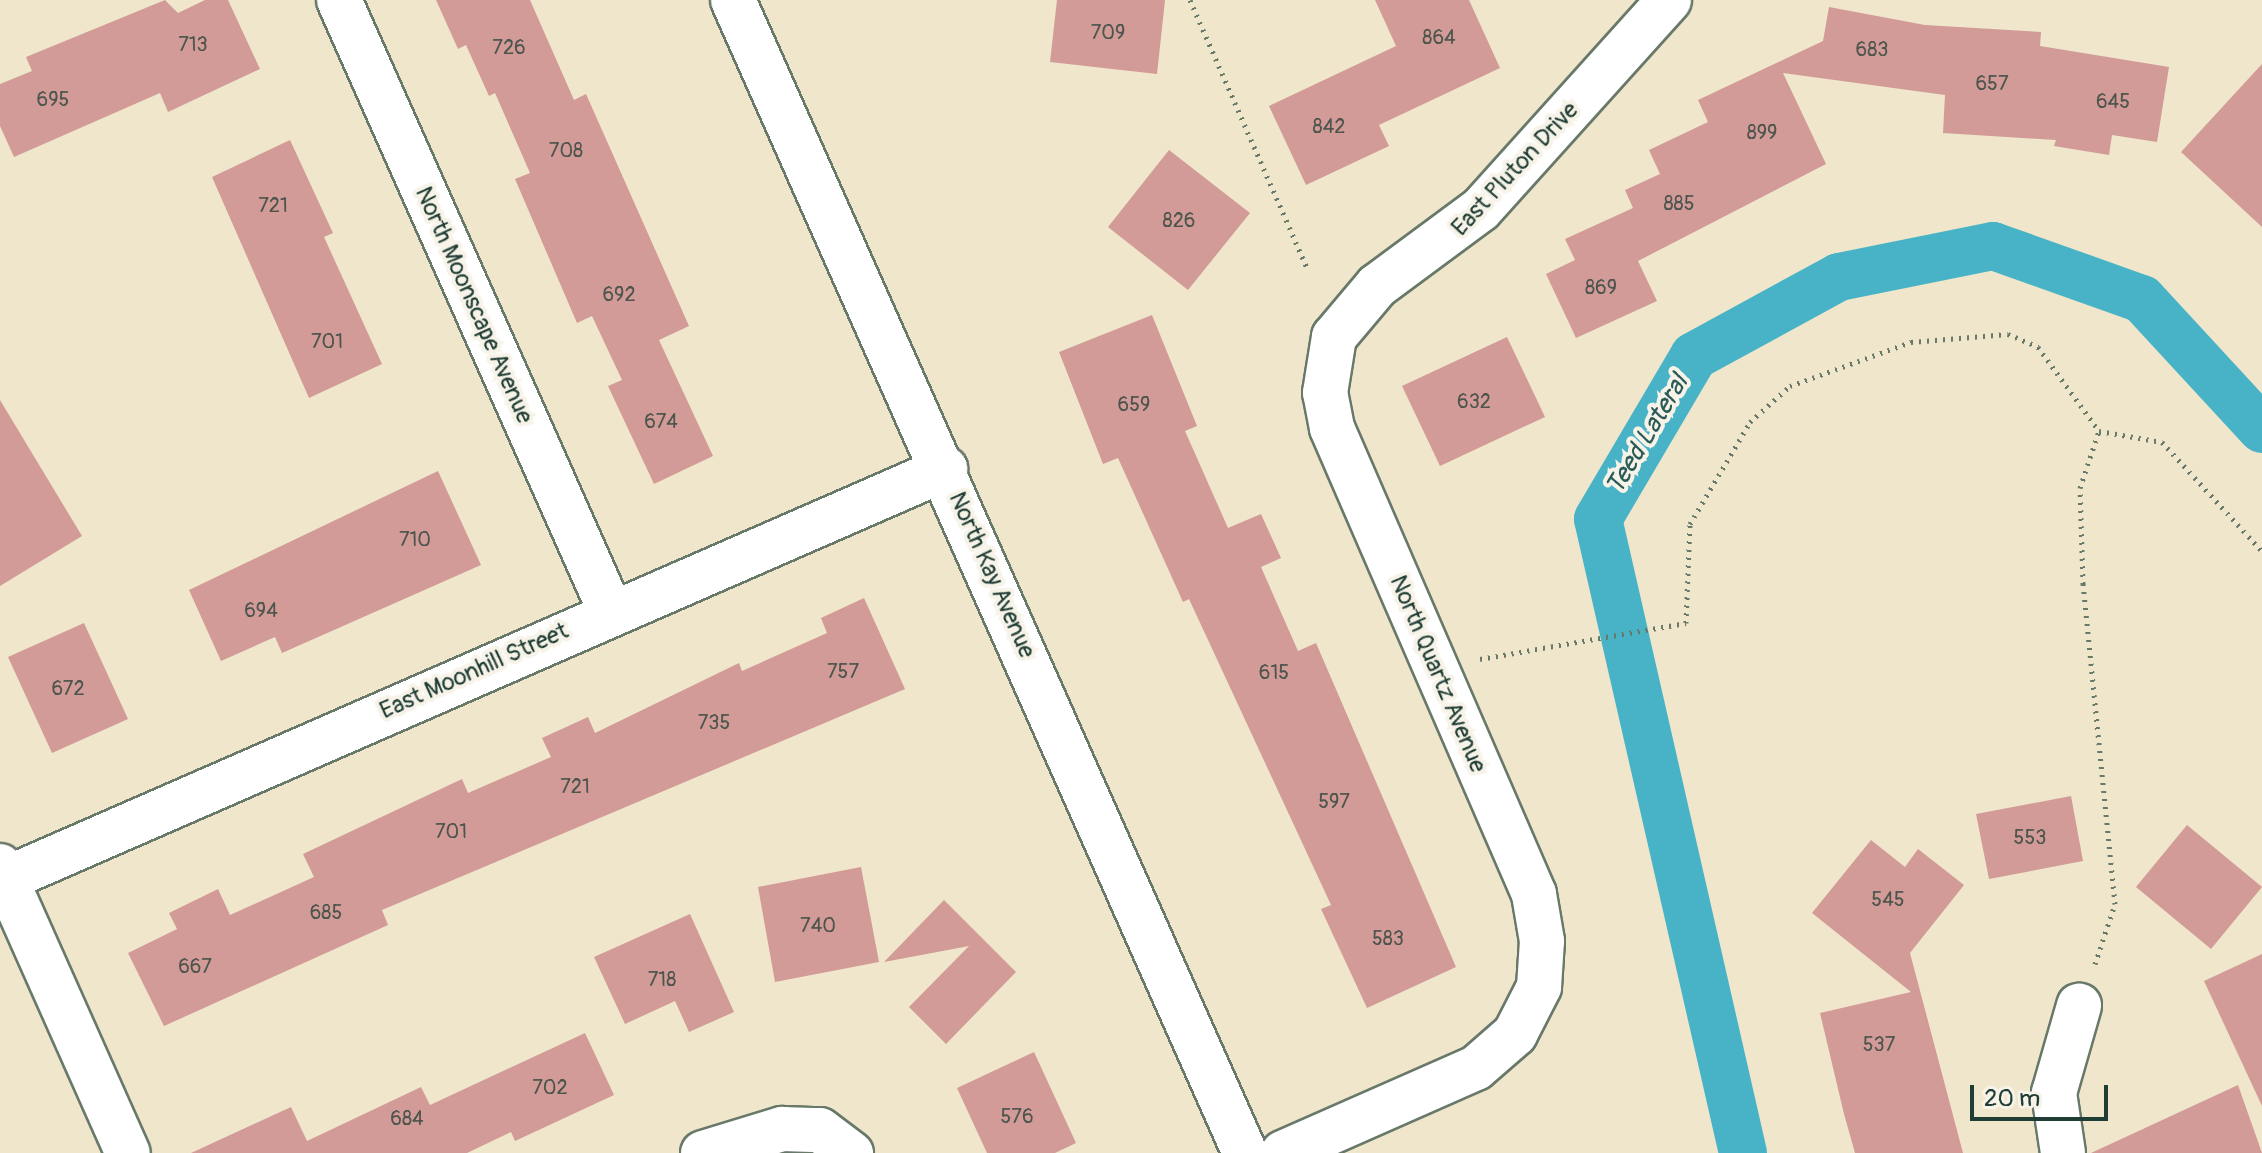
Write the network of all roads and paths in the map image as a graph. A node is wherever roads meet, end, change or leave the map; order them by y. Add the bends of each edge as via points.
1 (339, 0) edge
2 (733, 0) edge
3 (1190, 0) edge
4 (1669, 0) edge
5 (1308, 270) dead end
6 (1327, 364) joint
7 (2099, 431) junction
8 (945, 469) junction
9 (2262, 551) edge
10 (610, 610) junction
11 (1439, 679) junction
12 (3, 872) edge
13 (2079, 1006) joint
14 (836, 1142) edge
15 (128, 1153) edge
16 (703, 1153) edge
17 (1245, 1153) edge
18 (1283, 1153) edge
19 (2063, 1153) edge

1 - 10 street, North Moonscape Avenue
2 - 8 street, North Kay Avenue
3 - 5 path
4 - 6 street, East Pluton Drive via 1481,209 1351,310
6 - 11 street, North Quartz Avenue via 1332,428
7 - 9 path via 2162,442
7 - 11 path via 2058,368 2038,347 2008,334 1911,342 1849,359 1790,386 1750,422 1690,524 1686,623 1488,656
7 - 13 path via 2085,458 2081,529 2115,904
8 - 10 street, East Moonhill Street
8 - 17 street, North Kay Avenue
10 - 12 street, East Moonhill Street
11 - 18 street, North Quartz Avenue via 1534,894 1539,987 1515,1034 1476,1068
12 - 15 street
13 - 19 street via 2054,1093
14 - 16 street via 740,1137

